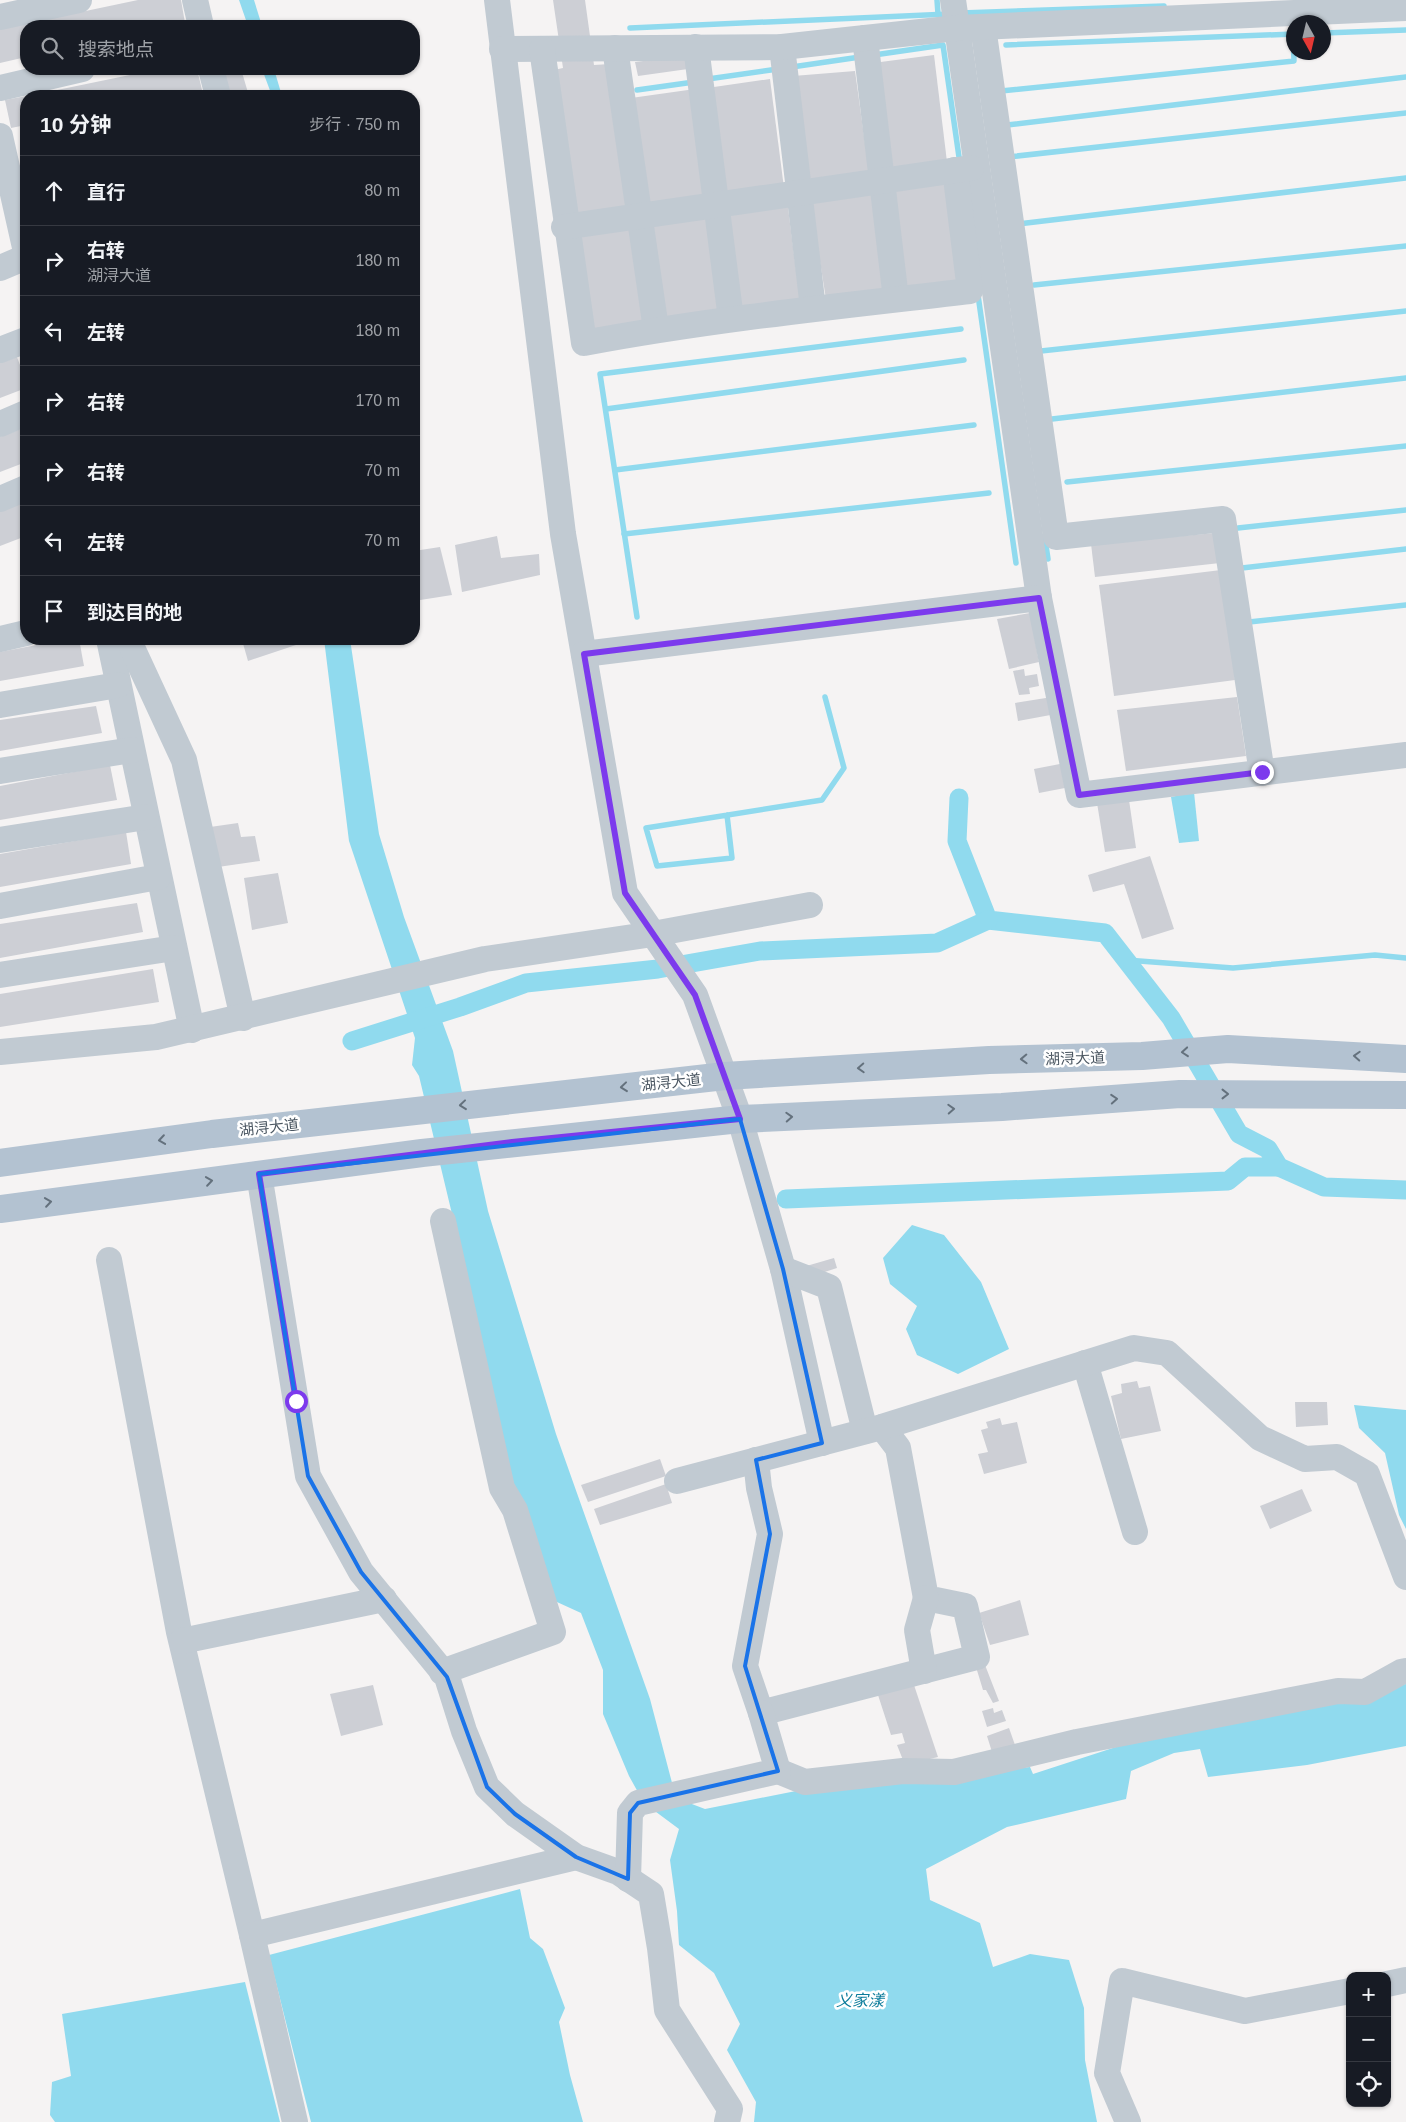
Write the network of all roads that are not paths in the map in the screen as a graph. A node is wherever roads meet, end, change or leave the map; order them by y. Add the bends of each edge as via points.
1 (79, 0) edge
2 (194, 0) edge
3 (497, 0) edge
4 (953, 0) edge
5 (1406, 8) edge
6 (0, 17) edge
7 (199, 20) edge
8 (984, 27) junction
9 (957, 28) junction
10 (865, 38) junction
11 (696, 47) junction
12 (782, 47) junction
13 (615, 48) junction
14 (502, 49) junction
15 (542, 49) junction
16 (56, 75) edge
17 (213, 75) edge
18 (0, 88) edge
19 (216, 90) edge
20 (9, 162) edge
21 (966, 169) junction
22 (882, 181) junction
23 (800, 193) junction
24 (716, 205) junction
25 (20, 209) edge
26 (639, 216) junction
27 (566, 227) junction
28 (20, 260) edge
29 (0, 268) edge
30 (896, 299) junction
31 (813, 308) junction
32 (731, 319) junction
33 (656, 329) junction
34 (20, 342) edge
35 (0, 350) edge
36 (20, 416) edge
37 (0, 424) edge
38 (20, 491) edge
39 (0, 499) edge
40 (1039, 598) junction
41 (20, 634) edge
42 (0, 639) edge
43 (110, 645) edge
44 (131, 645) edge
45 (584, 654) junction
46 (118, 685) junction
47 (0, 705) edge
48 (132, 750) junction
49 (1406, 755) edge
50 (0, 771) edge
51 (1262, 772) junction
52 (146, 818) junction
53 (0, 840) edge
54 (158, 877) junction
55 (810, 905) dead end
56 (0, 906) edge
57 (653, 934) junction
58 (174, 948) junction
59 (0, 975) edge
60 (243, 1018) junction
61 (192, 1030) junction
62 (0, 1052) edge
63 (1406, 1059) edge
64 (725, 1076) junction
65 (1406, 1095) edge
66 (740, 1119) junction
67 (0, 1163) edge
68 (259, 1174) junction
69 (0, 1209) edge
70 (443, 1221) dead end
71 (109, 1260) dead end
72 (783, 1269) junction
73 (1085, 1363) junction
74 (874, 1429) junction
75 (822, 1442) junction
76 (756, 1460) junction
77 (677, 1481) dead end
78 (1135, 1532) dead end
79 (1406, 1577) edge
80 (926, 1598) junction
81 (384, 1599) junction
82 (182, 1641) junction
83 (924, 1671) junction
84 (1406, 1671) edge
85 (442, 1672) junction
86 (761, 1713) junction
87 (778, 1771) junction
88 (576, 1857) junction
89 (628, 1879) junction
90 (252, 1935) junction
91 (1406, 1980) edge
92 (1391, 1983) edge
93 (1346, 1992) edge
94 (296, 2122) edge
95 (727, 2122) edge
96 (1128, 2122) edge

1 - 6 street
2 - 7 street
3 - 14 street
4 - 9 street
5 - 8 street
8 - 9 street
8 - 51 street via 1056,537 1223,519
9 - 10 street
9 - 21 street
10 - 12 street
10 - 22 street
11 - 12 street
11 - 13 street
11 - 24 street
12 - 23 street
13 - 15 street
13 - 26 street
14 - 15 street
14 - 45 street via 563,534
15 - 27 street
16 - 18 street
17 - 19 street
20 - 25 street
21 - 22 street
21 - 30 street via 970,291
21 - 40 street
22 - 23 street
22 - 30 street
23 - 24 street
23 - 31 street
24 - 26 street
24 - 32 street
26 - 27 street
26 - 33 street
27 - 33 street via 584,343
28 - 29 street
30 - 31 street
31 - 32 street
32 - 33 street
34 - 35 street
36 - 37 street
38 - 39 street
40 - 45 street
40 - 51 street via 1079,795
41 - 42 street
43 - 46 street
44 - 60 street via 184,760
45 - 57 street via 625,893
46 - 47 street
46 - 48 street
48 - 50 street
48 - 52 street
49 - 51 street
52 - 53 street
52 - 54 street
54 - 56 street
54 - 58 street
55 - 57 street
57 - 60 street via 485,959
57 - 64 street via 695,995
58 - 59 street
58 - 61 street
60 - 61 street
61 - 62 street via 156,1037
63 -> 64 main road, 湖浔大道 via 1228,1049
64 - 66 street
64 -> 67 main road, 湖浔大道 via 212,1134
66 -> 65 main road via 1002,1107 1180,1094
66 - 68 main road
66 - 72 street
69 -> 68 main road
68 - 81 street via 308,1476 361,1572
70 - 85 street via 502,1488 515,1510 553,1632
71 - 82 street
72 - 74 street via 829,1287
72 - 75 street
73 - 74 street
73 - 78 street
73 - 79 street via 1134,1348 1167,1353 1260,1438 1305,1459 1337,1457 1366,1474
74 - 75 street
74 - 80 street via 898,1448
75 - 76 street
76 - 77 street
76 - 86 street via 758,1488 770,1534 745,1666
80 - 83 street via 917,1630
80 - 83 street via 965,1606 977,1657
81 - 82 street
81 - 85 street
82 - 90 street
83 - 86 street
84 - 87 street via 1365,1692 1338,1691 1019,1755 954,1772 903,1772 805,1782
85 - 88 street via 447,1677 487,1788 515,1814
86 - 87 street
87 - 89 street via 638,1803 630,1813
88 - 89 street via 618,1872
88 - 90 street
89 - 95 street via 651,1894 667,2010 730,2109
90 - 94 street
91 - 92 street
93 - 96 street via 1245,2011 1122,1981 1107,2073

